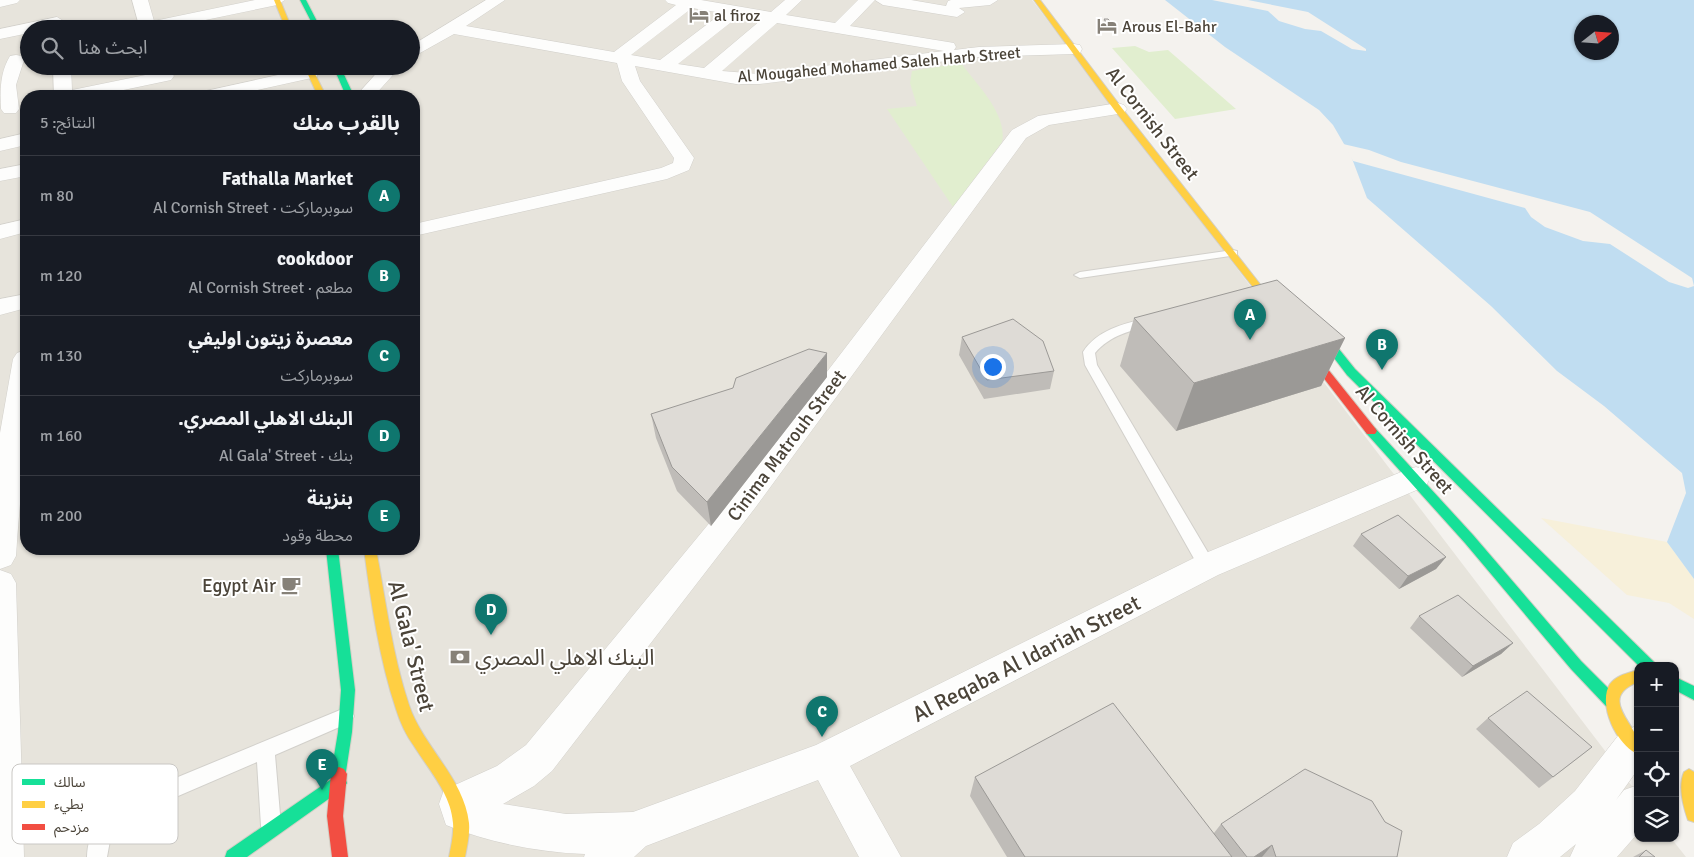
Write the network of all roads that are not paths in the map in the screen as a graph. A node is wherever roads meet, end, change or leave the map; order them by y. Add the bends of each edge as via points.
1 (12, 0) edge
2 (140, 0) edge
3 (277, 0) edge
4 (304, 0) edge
5 (497, 0) edge
6 (673, 0) edge
7 (794, 0) edge
8 (868, 0) edge
9 (883, 0) edge
10 (990, 0) edge
11 (1038, 0) edge
12 (691, 1) edge
13 (0, 2) edge
14 (735, 11) junction
15 (774, 17) junction
16 (146, 20) edge
17 (185, 20) edge
18 (286, 20) edge
19 (314, 20) edge
20 (666, 21) junction
21 (963, 26) edge
22 (449, 28) junction
23 (838, 28) junction
24 (20, 29) edge
25 (712, 29) junction
26 (0, 34) edge
27 (645, 36) junction
28 (752, 36) junction
29 (420, 44) edge
30 (692, 45) junction
31 (1074, 49) junction
32 (733, 53) junction
33 (620, 59) junction
34 (15, 60) edge
35 (664, 66) junction
36 (708, 74) junction
37 (62, 75) edge
38 (286, 75) edge
39 (312, 75) edge
40 (340, 75) edge
41 (384, 75) edge
42 (165, 77) edge
43 (63, 90) edge
44 (101, 90) edge
45 (230, 90) edge
46 (319, 90) edge
47 (347, 90) edge
48 (370, 90) edge
49 (10, 109) dead end
50 (1118, 109) junction
51 (20, 140) edge
52 (0, 145) edge
53 (20, 171) edge
54 (0, 175) edge
55 (20, 227) edge
56 (420, 229) edge
57 (0, 232) edge
58 (1233, 253) junction
59 (1080, 275) dead end
60 (1261, 288) junction
61 (1242, 294) edge
62 (20, 302) edge
63 (0, 307) edge
64 (1308, 318) edge
65 (1157, 319) edge
66 (20, 435) edge
67 (17, 473) edge
68 (1416, 478) junction
69 (333, 555) edge
70 (371, 555) edge
71 (0, 556) edge
72 (1207, 566) junction
73 (0, 583) edge
74 (1645, 662) edge
75 (1634, 677) edge
76 (1679, 685) edge
77 (1694, 693) edge
78 (1611, 701) junction
79 (348, 714) junction
80 (1634, 744) edge
81 (265, 749) junction
82 (1634, 749) edge
83 (826, 759) junction
84 (1679, 774) edge
85 (1691, 778) edge
86 (339, 783) junction
87 (178, 787) edge
88 (459, 807) junction
89 (1634, 808) edge
90 (1694, 814) edge
91 (272, 832) junction
92 (632, 832) junction
93 (98, 844) edge
94 (4, 857) edge
95 (97, 857) edge
96 (233, 857) edge
97 (340, 857) edge
98 (457, 857) edge
99 (604, 857) edge
100 (881, 857) edge
101 (1527, 857) edge
102 (1590, 857) edge

1 - 13 street
2 - 16 street
3 - 17 street
3 - 18 street
4 - 19 street
5 - 22 street
6 - 12 street
7 - 15 street
8 - 23 street
9 - 21 street
10 - 21 street
11 - 31 street, Al Cornish Street
12 - 14 street
12 - 20 street
14 - 15 street
14 - 25 street
15 - 23 street
15 - 28 street
20 - 25 street
20 - 27 street
21 - 23 street
21 - 31 street, Al Mougahed Mohamed Saleh Harb Street
21 - 36 street, Al Mougahed Mohamed Saleh Harb Street via 759,79
22 - 29 street
22 - 33 street, Al Mougahed Mohamed Saleh Harb Street
24 - 26 street
25 - 28 street
25 - 30 street
27 - 30 street
27 - 33 street
28 - 32 street
30 - 32 street
30 - 35 street
31 - 50 street, Al Cornish Street
32 - 36 street
33 - 35 street, Al Mougahed Mohamed Saleh Harb Street
33 - 56 street via 631,81 684,158 682,166 667,173
34 - 49 street via 7,85
35 - 36 street, Al Mougahed Mohamed Saleh Harb Street
37 - 43 street
38 - 45 street
39 - 46 street
40 - 47 street
41 - 48 street
42 - 44 street
50 - 58 street, Al Cornish Street
50 - 88 street, Cinima Matrouh Street via 1044,120 1019,134 746,500 538,758 516,778
51 - 52 street
53 - 54 street
55 - 57 street
58 - 59 lane
58 - 60 street, Al Cornish Street
60 - 61 lane
60 - 68 street, Al Cornish Street via 1376,437
62 - 63 street
64 - 74 street, Al Cornish Street via 1351,372
65 - 72 lane via 1110,333 1089,352 1091,366
66 - 67 street
67 - 71 street
68 - 72 street, Al Reqaba Al Idariah Street
68 - 78 street, Al Cornish Street via 1566,656
69 - 79 street
70 - 88 street, Al Gala' Street via 402,706 422,745 449,782
72 - 83 street, Al Reqaba Al Idariah Street
73 - 94 street
75 - 78 street via 1620,681 1613,690
76 - 77 street
78 - 80 street via 1614,715
79 - 81 lane
79 - 86 street
81 - 87 lane
81 - 91 lane
82 - 101 street via 1589,805
83 - 92 street, Al Reqaba Al Idariah Street
83 - 100 street
84 - 85 street
85 - 90 street
86 - 91 street
86 - 97 street via 334,837
88 - 92 street via 504,825 554,834
88 - 98 street, Al Gala' Street via 463,830
89 - 102 street
91 - 96 street
92 - 99 street
93 - 95 lane

